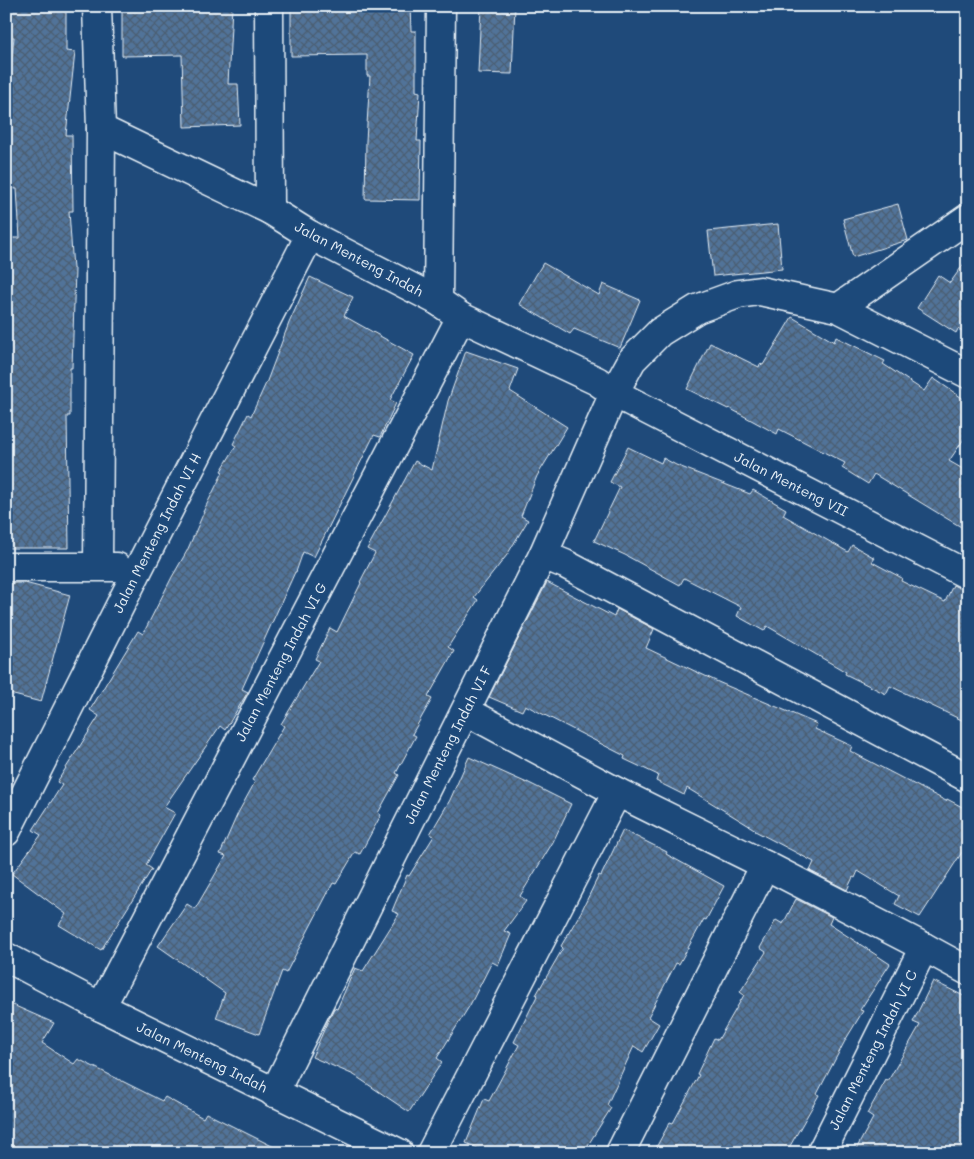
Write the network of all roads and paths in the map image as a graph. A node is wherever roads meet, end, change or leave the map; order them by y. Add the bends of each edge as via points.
1 (97, 6) edge
2 (269, 6) edge
3 (441, 6) edge
4 (101, 129) junction
5 (270, 210) junction
6 (968, 218) edge
7 (310, 235) junction
8 (438, 302) junction
9 (838, 308) junction
10 (461, 317) junction
11 (968, 374) edge
12 (614, 393) junction
13 (543, 555) junction
14 (98, 566) junction
15 (6, 567) edge
16 (139, 568) junction
17 (968, 575) edge
18 (466, 711) junction
19 (968, 778) edge
20 (617, 792) junction
21 (6, 832) edge
22 (765, 865) junction
23 (924, 947) junction
24 (6, 957) edge
25 (968, 971) edge
26 (101, 1007) junction
27 (274, 1092) junction
28 (399, 1153) edge
29 (431, 1153) edge
30 (620, 1153) edge
31 (821, 1153) edge

1 - 4 street
2 - 5 street
3 - 8 street
4 - 5 street, Jalan Menteng Indah
4 - 14 street
5 - 7 street, Jalan Menteng Indah
6 - 9 street
7 - 8 street, Jalan Menteng Indah
7 - 16 street, Jalan Menteng Indah VI H
8 - 10 street, Jalan Menteng Indah
9 - 11 street, Jalan Menteng Indah VI F
9 - 12 street, Jalan Menteng Indah VI F via 760,291 738,294 697,309 660,332 632,360
10 - 12 street, Jalan Menteng Indah via 597,381
10 - 26 street, Jalan Menteng Indah VI G
12 - 13 street, Jalan Menteng Indah VI F
12 - 17 street, Jalan Menteng VII
13 - 18 street, Jalan Menteng Indah VI F
13 - 19 street
14 - 15 street
14 - 16 street
16 - 21 street, Jalan Menteng Indah VI H
18 - 20 street
18 - 27 street, Jalan Menteng Indah VI F
20 - 22 street
20 - 29 street
22 - 23 street
22 - 30 street
23 - 25 street
23 - 31 street, Jalan Menteng Indah VI C
24 - 26 street, Jalan Menteng Indah
26 - 27 street, Jalan Menteng Indah
27 - 28 street, Jalan Menteng Indah

